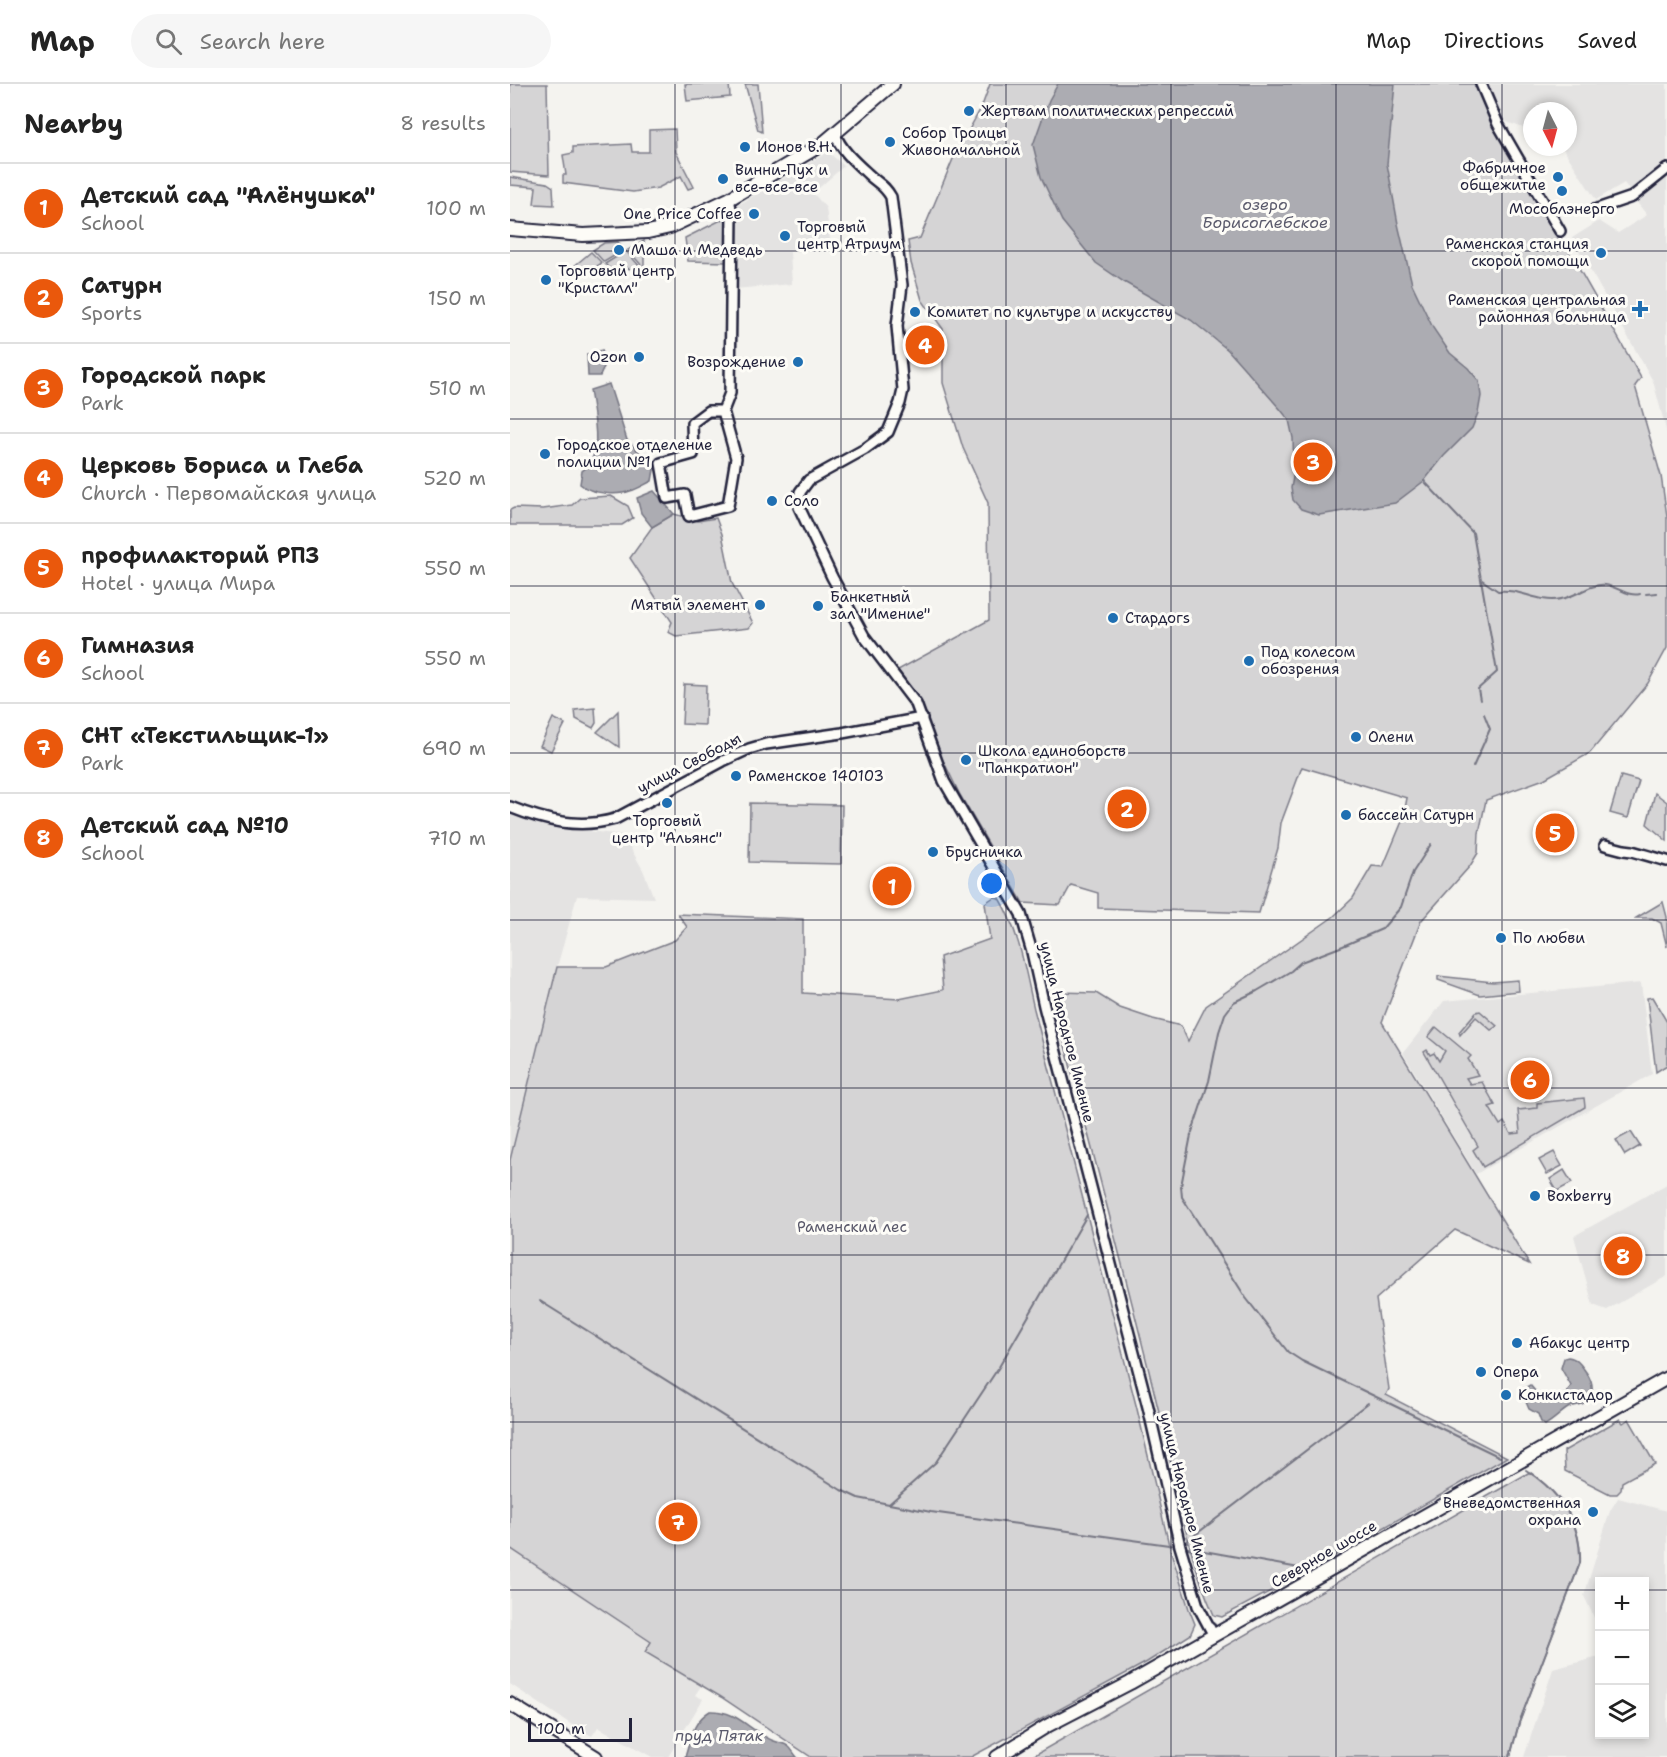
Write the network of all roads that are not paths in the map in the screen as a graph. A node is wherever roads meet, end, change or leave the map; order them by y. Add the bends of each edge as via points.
1 (893, 84) edge
2 (1481, 84) edge
3 (835, 134) junction
4 (1667, 169) edge
5 (729, 199) junction
6 (1591, 211) dead end
7 (510, 229) edge
8 (1560, 231) dead end
9 (723, 411) junction
10 (922, 718) junction
11 (510, 807) edge
12 (1605, 845) dead end
13 (1667, 861) edge
14 (1667, 1378) edge
15 (1214, 1635) junction
16 (510, 1704) edge
17 (588, 1755) edge
18 (997, 1757) edge

1 - 3 main road
2 - 8 street via 1498,124
3 - 5 main road
3 - 10 street, улица Народное Имение via 870,177 886,186 891,197 903,285 897,334 903,390 888,432 809,480 799,498 803,517 842,597 864,636 916,704
4 - 6 street via 1632,197
5 - 7 main road via 670,227 648,232 561,234
5 - 9 street via 730,393
9 - 9 street via 736,458 728,506 689,516 685,495 667,498 661,463 693,454 692,423 708,411
10 - 11 street, улица Свободы via 749,749 603,822 564,823
10 - 15 street, улица Народное Имение via 944,781 1021,914 1180,1546 1198,1606
12 - 13 street
14 - 15 main road, Северное шоссе
15 - 18 main road, Северное шоссе
16 - 17 main road

